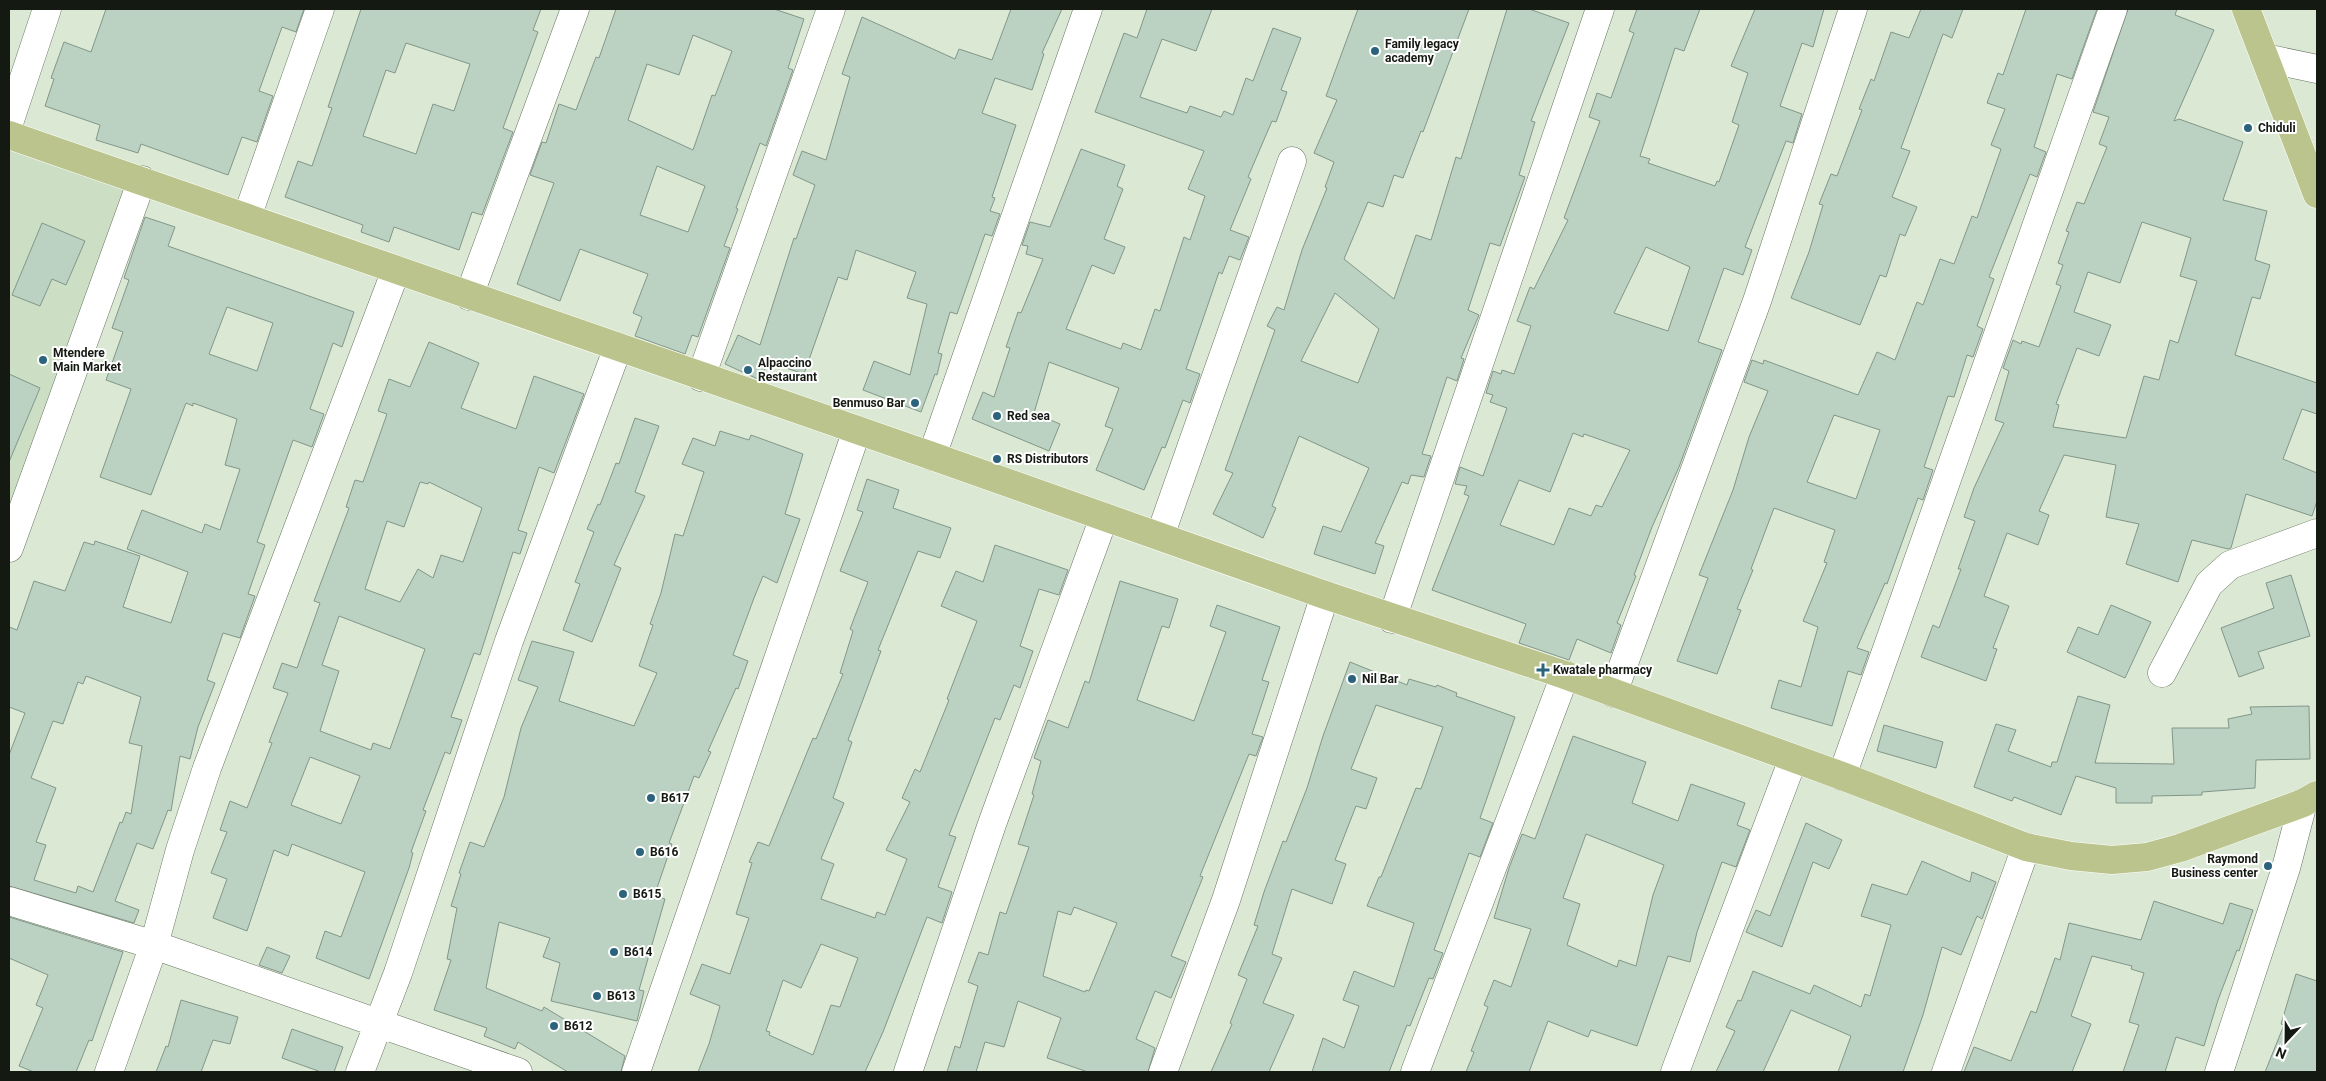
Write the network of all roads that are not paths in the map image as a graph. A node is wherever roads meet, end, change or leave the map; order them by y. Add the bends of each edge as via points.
1 (47, 9) edge
2 (320, 9) edge
3 (575, 9) edge
4 (832, 9) edge
5 (1088, 9) edge
6 (1600, 9) edge
7 (1853, 9) edge
8 (2113, 9) edge
9 (2246, 9) edge
10 (2264, 58) junction
11 (2317, 69) edge
12 (9, 123) edge
13 (9, 135) edge
14 (1292, 161) dead end
15 (142, 180) junction
16 (2317, 194) edge
17 (247, 217) junction
18 (396, 270) junction
19 (469, 296) junction
20 (618, 347) junction
21 (702, 377) junction
22 (857, 430) junction
23 (932, 456) junction
24 (1104, 518) junction
25 (2317, 533) edge
26 (1160, 536) junction
27 (9, 548) edge
28 (1326, 596) junction
29 (1392, 619) junction
30 (2162, 673) dead end
31 (1565, 675) junction
32 (1613, 693) junction
33 (1793, 759) junction
34 (1842, 776) junction
35 (2310, 799) edge
36 (2026, 847) junction
37 (9, 901) edge
38 (154, 945) junction
39 (377, 1024) junction
40 (109, 1072) edge
41 (360, 1072) edge
42 (518, 1072) edge
43 (636, 1072) edge
44 (908, 1072) edge
45 (1163, 1072) edge
46 (1415, 1072) edge
47 (1675, 1072) edge
48 (1946, 1072) edge
49 (2219, 1072) edge

1 - 12 street
2 - 17 street
3 - 19 street
4 - 21 street
5 - 23 street
6 - 29 street
7 - 32 street via 1757,301
8 - 34 street
9 - 10 main road
10 - 11 street
10 - 16 main road
13 - 15 main road
14 - 26 street
15 - 17 main road
15 - 27 street
17 - 18 main road
18 - 19 main road
18 - 38 street via 207,768
19 - 20 main road
20 - 21 main road
20 - 39 street via 509,641 398,973
21 - 22 main road
22 - 23 main road
22 - 43 street
23 - 24 main road
24 - 26 main road
24 - 44 street via 992,824
25 - 30 street via 2230,565 2209,584
26 - 28 main road
28 - 29 main road
28 - 45 street via 1226,900
29 - 31 main road
31 - 32 main road
31 - 46 street
32 - 33 main road
33 - 34 main road
33 - 47 street
34 - 36 main road
35 - 36 main road via 2180,848 2147,857 2112,860
35 - 49 street
36 - 48 street
37 - 38 street
38 - 39 street
38 - 40 street
39 - 41 street
39 - 42 street

